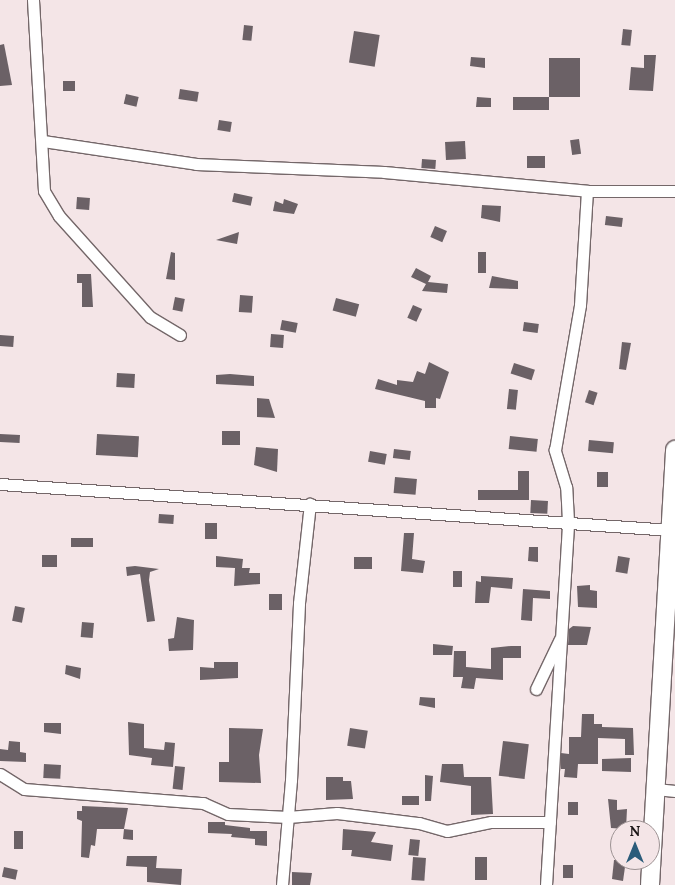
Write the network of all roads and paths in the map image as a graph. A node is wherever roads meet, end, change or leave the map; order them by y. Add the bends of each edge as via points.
1 (33, 0) edge
2 (43, 141) junction
3 (587, 191) junction
4 (675, 191) edge
5 (180, 335) dead end
6 (675, 450) edge
7 (0, 484) edge
8 (310, 504) junction
9 (568, 521) junction
10 (672, 530) junction
11 (562, 635) junction
12 (536, 689) dead end
13 (0, 774) edge
14 (656, 789) junction
15 (675, 792) edge
16 (288, 817) junction
17 (550, 822) junction
18 (282, 885) edge
19 (546, 885) edge
20 (650, 885) edge

1 - 2 street
2 - 3 street via 196,164 384,172
2 - 5 street via 44,191 59,216 150,317
3 - 4 street
3 - 9 street via 580,305 555,450 566,487
6 - 10 main road
7 - 8 street
8 - 9 street
8 - 16 street via 299,603
9 - 10 street
9 - 11 street
10 - 14 main road
11 - 12 street
11 - 17 street
13 - 16 street via 24,789 203,803 228,814
14 - 15 street
14 - 20 main road
16 - 17 street via 337,813 419,823 447,830 491,822
16 - 18 street
17 - 19 street

